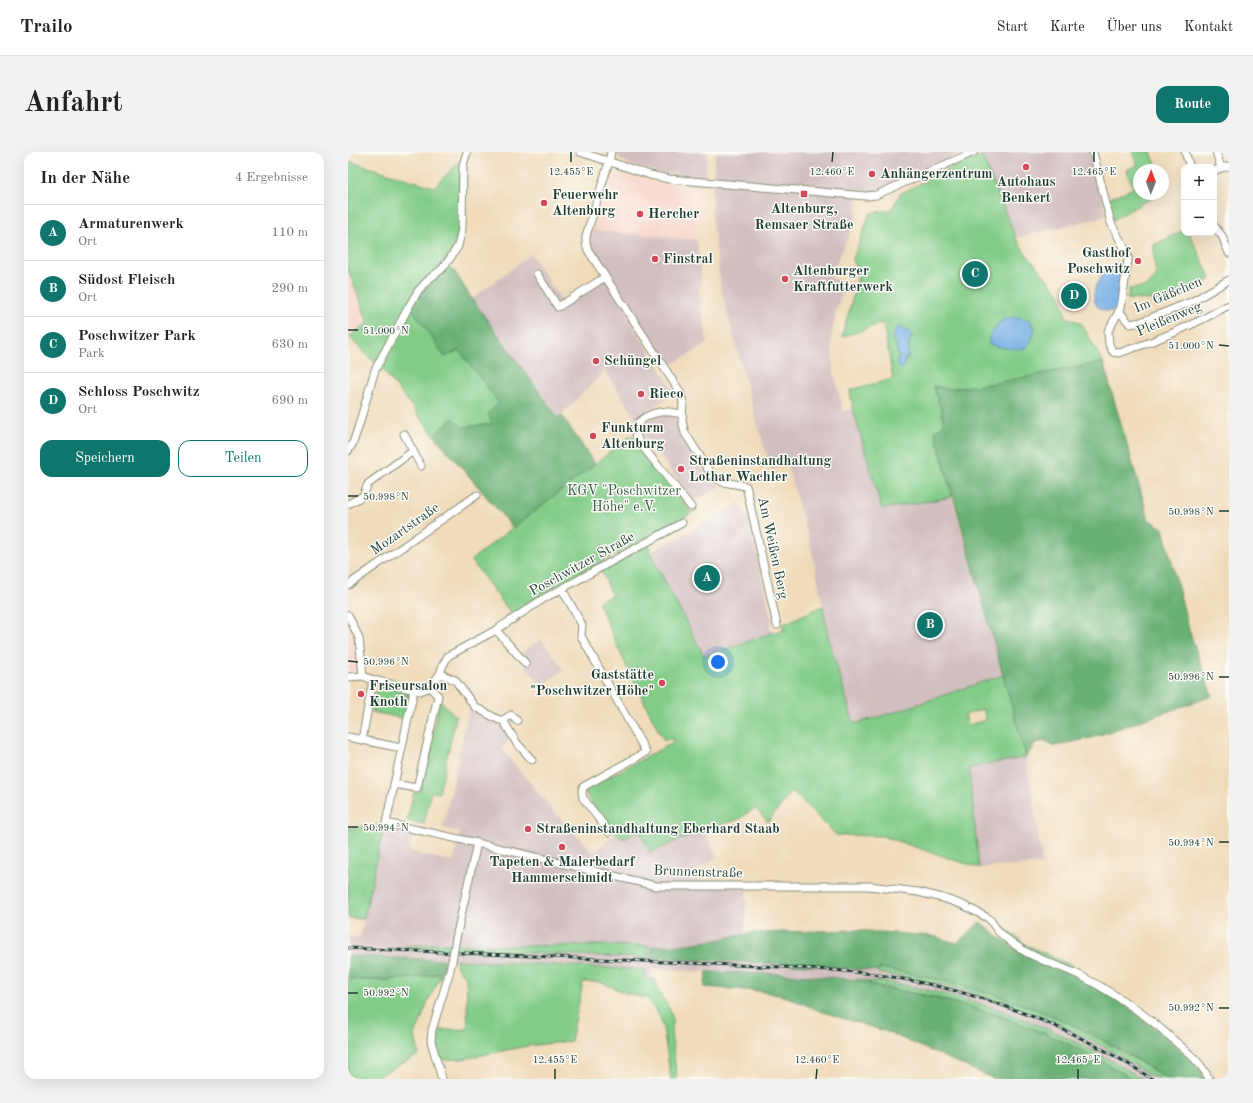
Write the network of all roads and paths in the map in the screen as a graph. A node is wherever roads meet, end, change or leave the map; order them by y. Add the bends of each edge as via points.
1 (466, 152) edge
2 (580, 152) edge
3 (611, 152) edge
4 (974, 152) edge
5 (1093, 152) edge
6 (1185, 152) edge
7 (1216, 152) edge
8 (610, 162) junction
9 (1189, 164) edge
10 (1229, 166) edge
11 (1221, 168) junction
12 (1217, 170) edge
13 (1217, 230) edge
14 (1229, 253) edge
15 (536, 274) dead end
16 (605, 277) junction
17 (1229, 280) edge
18 (1229, 305) edge
19 (1119, 311) junction
20 (682, 414) junction
21 (404, 434) dead end
22 (348, 451) edge
23 (412, 451) junction
24 (421, 466) dead end
25 (477, 495) dead end
26 (348, 504) edge
27 (691, 507) dead end
28 (682, 523) dead end
29 (348, 585) edge
30 (562, 589) junction
31 (348, 615) edge
32 (777, 625) dead end
33 (496, 630) junction
34 (526, 664) dead end
35 (440, 674) junction
36 (362, 676) junction
37 (348, 677) edge
38 (373, 680) junction
39 (430, 687) junction
40 (414, 690) junction
41 (503, 720) junction
42 (517, 721) dead end
43 (348, 737) edge
44 (362, 740) junction
45 (401, 748) junction
46 (532, 760) dead end
47 (394, 784) junction
48 (609, 832) dead end
49 (477, 844) junction
50 (442, 1079) edge
51 (1209, 1079) edge

1 - 22 street via 463,165 462,229 458,246 442,269 418,291 408,308 375,370 358,428
2 - 8 street
3 - 8 street, Am Weißen Berg
4 - 8 street via 876,195 866,196 669,179
5 - 19 street via 1111,223 1128,259
6 - 9 street
7 - 11 street
8 - 16 street, Am Weißen Berg via 586,236 588,250
10 - 11 street
11 - 12 street
13 - 14 street
15 - 16 street via 558,307
16 - 20 street, Am Weißen Berg via 680,392 683,402
17 - 19 street, Im Gäßchen via 1192,301 1141,322 1130,324
18 - 19 street, Pleißenweg via 1188,326 1118,353 1113,352 1109,344 1108,331
20 - 27 street via 655,413 644,418 635,431 639,442
20 - 32 street, Am Weißen Berg via 685,433 713,477 723,482 746,486
21 - 23 street
23 - 24 street
23 - 26 street via 368,484 364,496
25 - 29 street, Mozartstraße
28 - 30 street, Poschwitzer Straße
30 - 33 street, Poschwitzer Straße via 542,599
30 - 48 street via 582,625 580,636 646,752 583,787 583,798
31 - 36 street via 359,638
33 - 34 street
33 - 35 street, Poschwitzer Straße via 448,656
35 - 39 street, Poschwitzer Straße
35 - 41 street via 455,680 476,707
36 - 37 street
36 - 38 street
38 - 40 street
38 - 44 street
39 - 40 street via 420,692
39 - 47 street via 438,696 417,788
40 - 45 street
41 - 42 street via 512,715
41 - 46 street via 516,742
43 - 44 street
44 - 45 street
45 - 47 street
47 - 49 street, Brunnenstraße via 386,823
49 - 50 street, bridge via 449,974 432,1030 431,1041
49 - 51 street, Brunnenstraße via 656,886 869,886 924,893 962,905 992,920 994,927 1004,937 1022,949 1102,987 1134,1007 1184,1049 1206,1072

